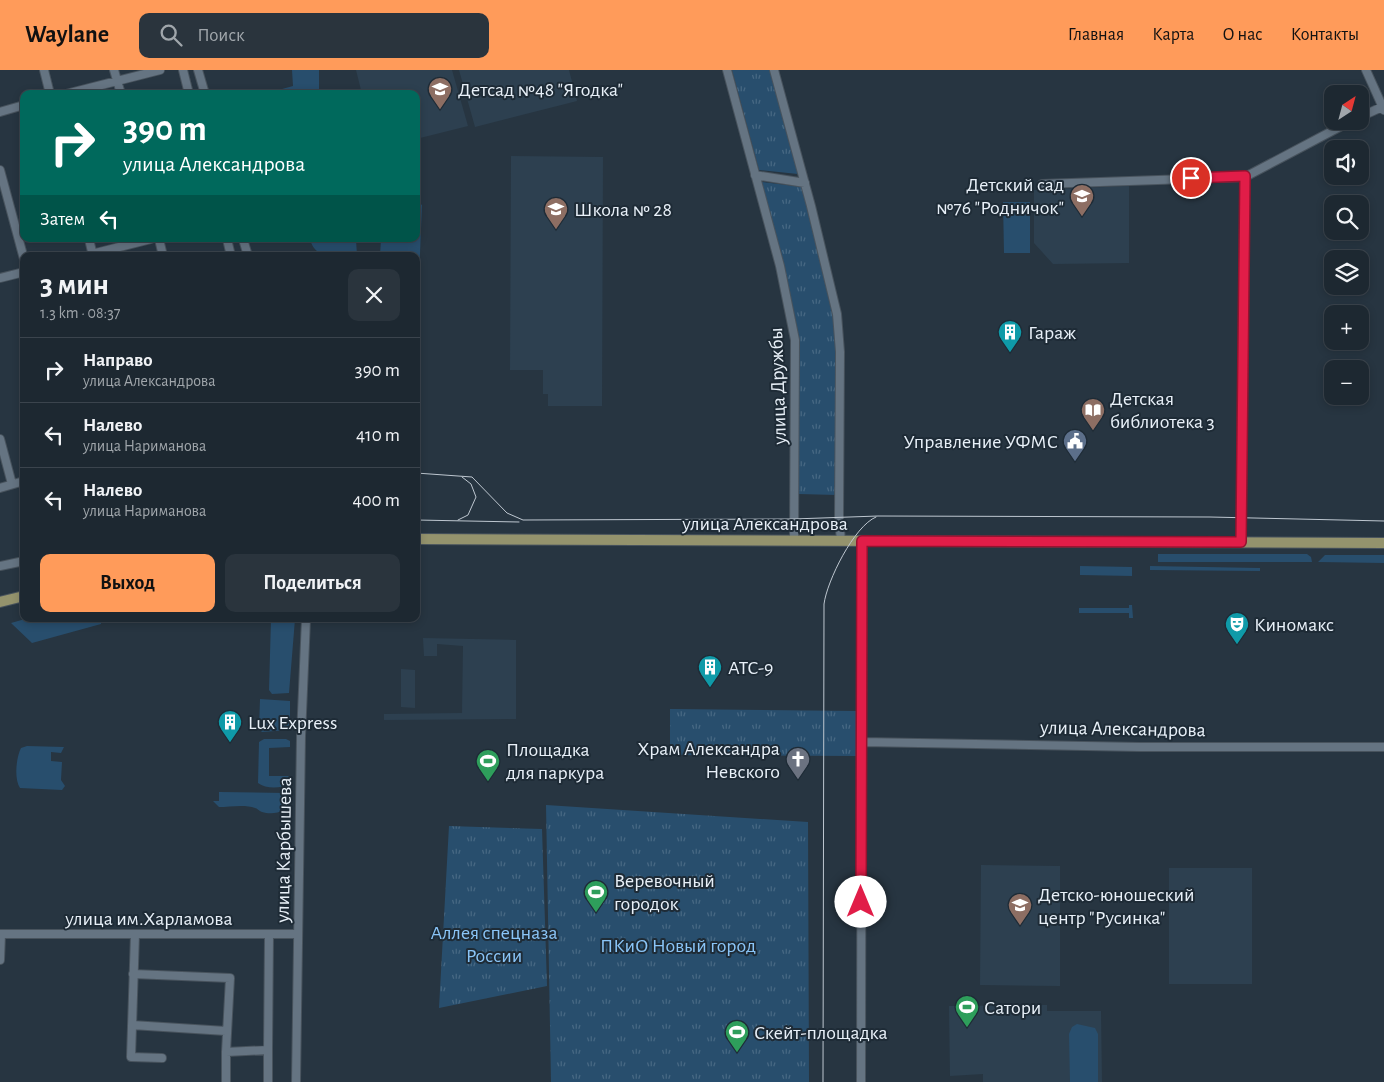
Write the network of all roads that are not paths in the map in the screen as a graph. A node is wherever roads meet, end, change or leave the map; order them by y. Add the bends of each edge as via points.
1 (44, 70) edge
2 (114, 70) edge
3 (160, 70) edge
4 (183, 70) edge
5 (198, 70) edge
6 (728, 70) edge
7 (774, 70) edge
8 (1366, 70) edge
9 (117, 80) junction
10 (49, 90) edge
11 (81, 90) edge
12 (120, 90) edge
13 (188, 90) edge
14 (203, 90) edge
15 (20, 106) edge
16 (1384, 107) edge
17 (0, 112) edge
18 (1369, 113) edge
19 (1334, 130) edge
20 (0, 170) edge
21 (755, 175) junction
22 (1245, 176) junction
23 (805, 182) junction
24 (1042, 184) dead end
25 (140, 242) edge
26 (22, 252) edge
27 (104, 252) edge
28 (20, 273) edge
29 (0, 278) edge
30 (0, 439) edge
31 (20, 482) edge
32 (12, 484) junction
33 (0, 488) edge
34 (420, 539) edge
35 (794, 541) junction
36 (841, 541) junction
37 (862, 541) junction
38 (1241, 542) junction
39 (1384, 543) edge
40 (20, 562) edge
41 (0, 566) edge
42 (20, 597) edge
43 (0, 602) edge
44 (306, 622) edge
45 (862, 742) junction
46 (1384, 747) edge
47 (1, 934) edge
48 (135, 934) junction
49 (269, 934) junction
50 (297, 934) junction
51 (0, 960) edge
52 (133, 974) junction
53 (132, 1025) junction
54 (226, 1031) junction
55 (268, 1050) junction
56 (226, 1052) junction
57 (162, 1058) dead end
58 (226, 1082) edge
59 (268, 1082) edge
60 (296, 1082) edge
61 (861, 1082) edge

1 - 10 street
2 - 9 street
3 - 9 street
4 - 13 street
5 - 14 street
6 - 21 street, улица Дружбы
7 - 23 street
8 - 16 street
9 - 11 street
9 - 12 street
15 - 17 street
16 - 18 street
19 - 22 street
20 - 26 street
21 - 23 street
21 - 35 street, улица Дружбы via 780,266 795,340
22 - 24 street
22 - 38 street
23 - 36 street via 837,314
25 - 27 street
28 - 29 street
30 - 32 street
31 - 32 street
32 - 33 street
34 - 35 main road, улица Александрова
35 - 36 main road, улица Александрова
36 - 37 main road, улица Александрова
37 - 38 main road, улица Александрова
37 - 45 street
38 - 39 main road, улица Александрова
40 - 41 street
42 - 43 main road
44 - 50 street, улица Карбышева via 301,704
45 - 46 street, улица Александрова
45 - 61 street
47 - 48 street, улица им.Харламова
47 - 51 street
48 - 49 street, улица им.Харламова
48 - 52 street
49 - 50 street, улица им.Харламова
49 - 55 street
50 - 60 street, улица Карбышева
52 - 53 street
52 - 54 street via 230,978
53 - 54 street
53 - 57 street via 131,1057
54 - 56 street
55 - 56 street
55 - 59 street
56 - 58 street

